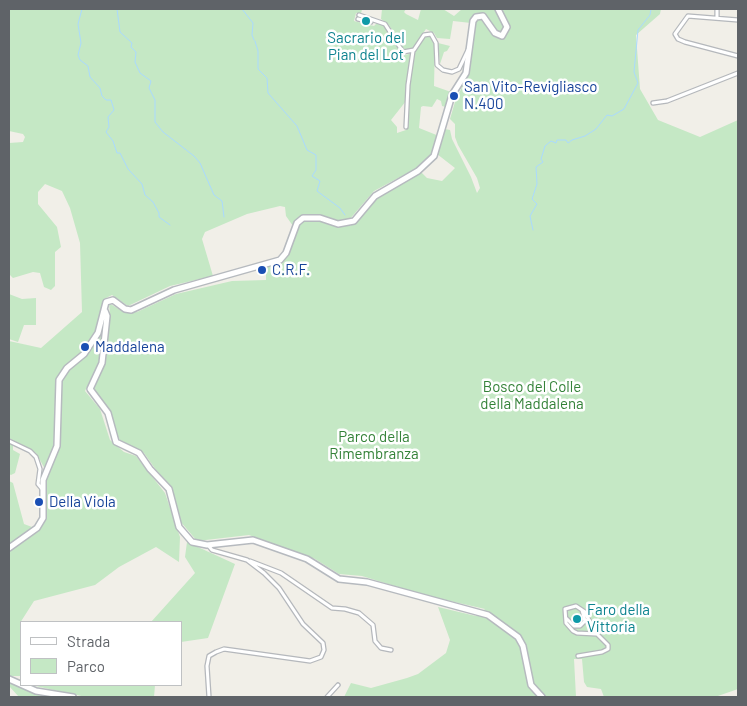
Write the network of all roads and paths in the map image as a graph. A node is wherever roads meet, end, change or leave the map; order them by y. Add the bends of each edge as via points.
1 (498, 9) edge
2 (717, 9) edge
3 (717, 18) junction
4 (738, 20) edge
5 (372, 22) dead end
6 (470, 47) junction
7 (414, 50) junction
8 (738, 56) edge
9 (738, 73) edge
10 (653, 103) dead end
11 (406, 127) dead end
12 (105, 311) junction
13 (9, 441) edge
14 (43, 490) junction
15 (208, 545) junction
16 (9, 548) edge
17 (247, 560) junction
18 (582, 610) junction
19 (566, 617) junction
20 (596, 634) junction
21 (390, 650) dead end
22 (578, 656) dead end
23 (338, 685) dead end
24 (25, 686) edge
25 (73, 697) edge
26 (209, 697) edge
27 (327, 697) edge
28 (542, 697) edge

1 - 6 street via 507,27 505,33 498,36 487,19 478,16 472,24
2 - 3 street
3 - 4 street
3 - 8 street via 688,16 675,34 685,42
5 - 7 street via 358,17 385,24 401,51
6 - 7 street via 459,69 452,72 438,67 436,42 432,34 424,35
6 - 12 street via 466,73 452,95 434,156 418,171 375,196 354,221 338,224 320,218 303,218 297,223 288,249 280,260 174,290 134,309 125,310 107,300
7 - 11 street
9 - 10 street via 667,101
12 - 14 street via 99,330 86,351 59,380 57,446 44,476
12 - 15 street via 102,363 91,392 108,413 116,442 139,453 169,489 182,531 196,544
13 - 14 street via 36,457 40,468 38,484
14 - 16 street via 43,518 37,528
15 - 17 street via 212,550
15 - 28 street via 253,540 307,559 339,579 373,583 488,615 518,637 531,685
17 - 21 street via 281,573 332,608 359,613 374,625 376,641 381,648
17 - 26 street via 279,588 303,624 323,643 324,650 321,656 310,661 224,649 216,652 209,656 207,666
18 - 19 street via 573,606 567,608
18 - 19 street via 585,621 580,626 574,626
18 - 20 street via 588,615
19 - 20 street via 575,632
20 - 22 street via 608,644 608,649
23 - 27 street
24 - 25 street

